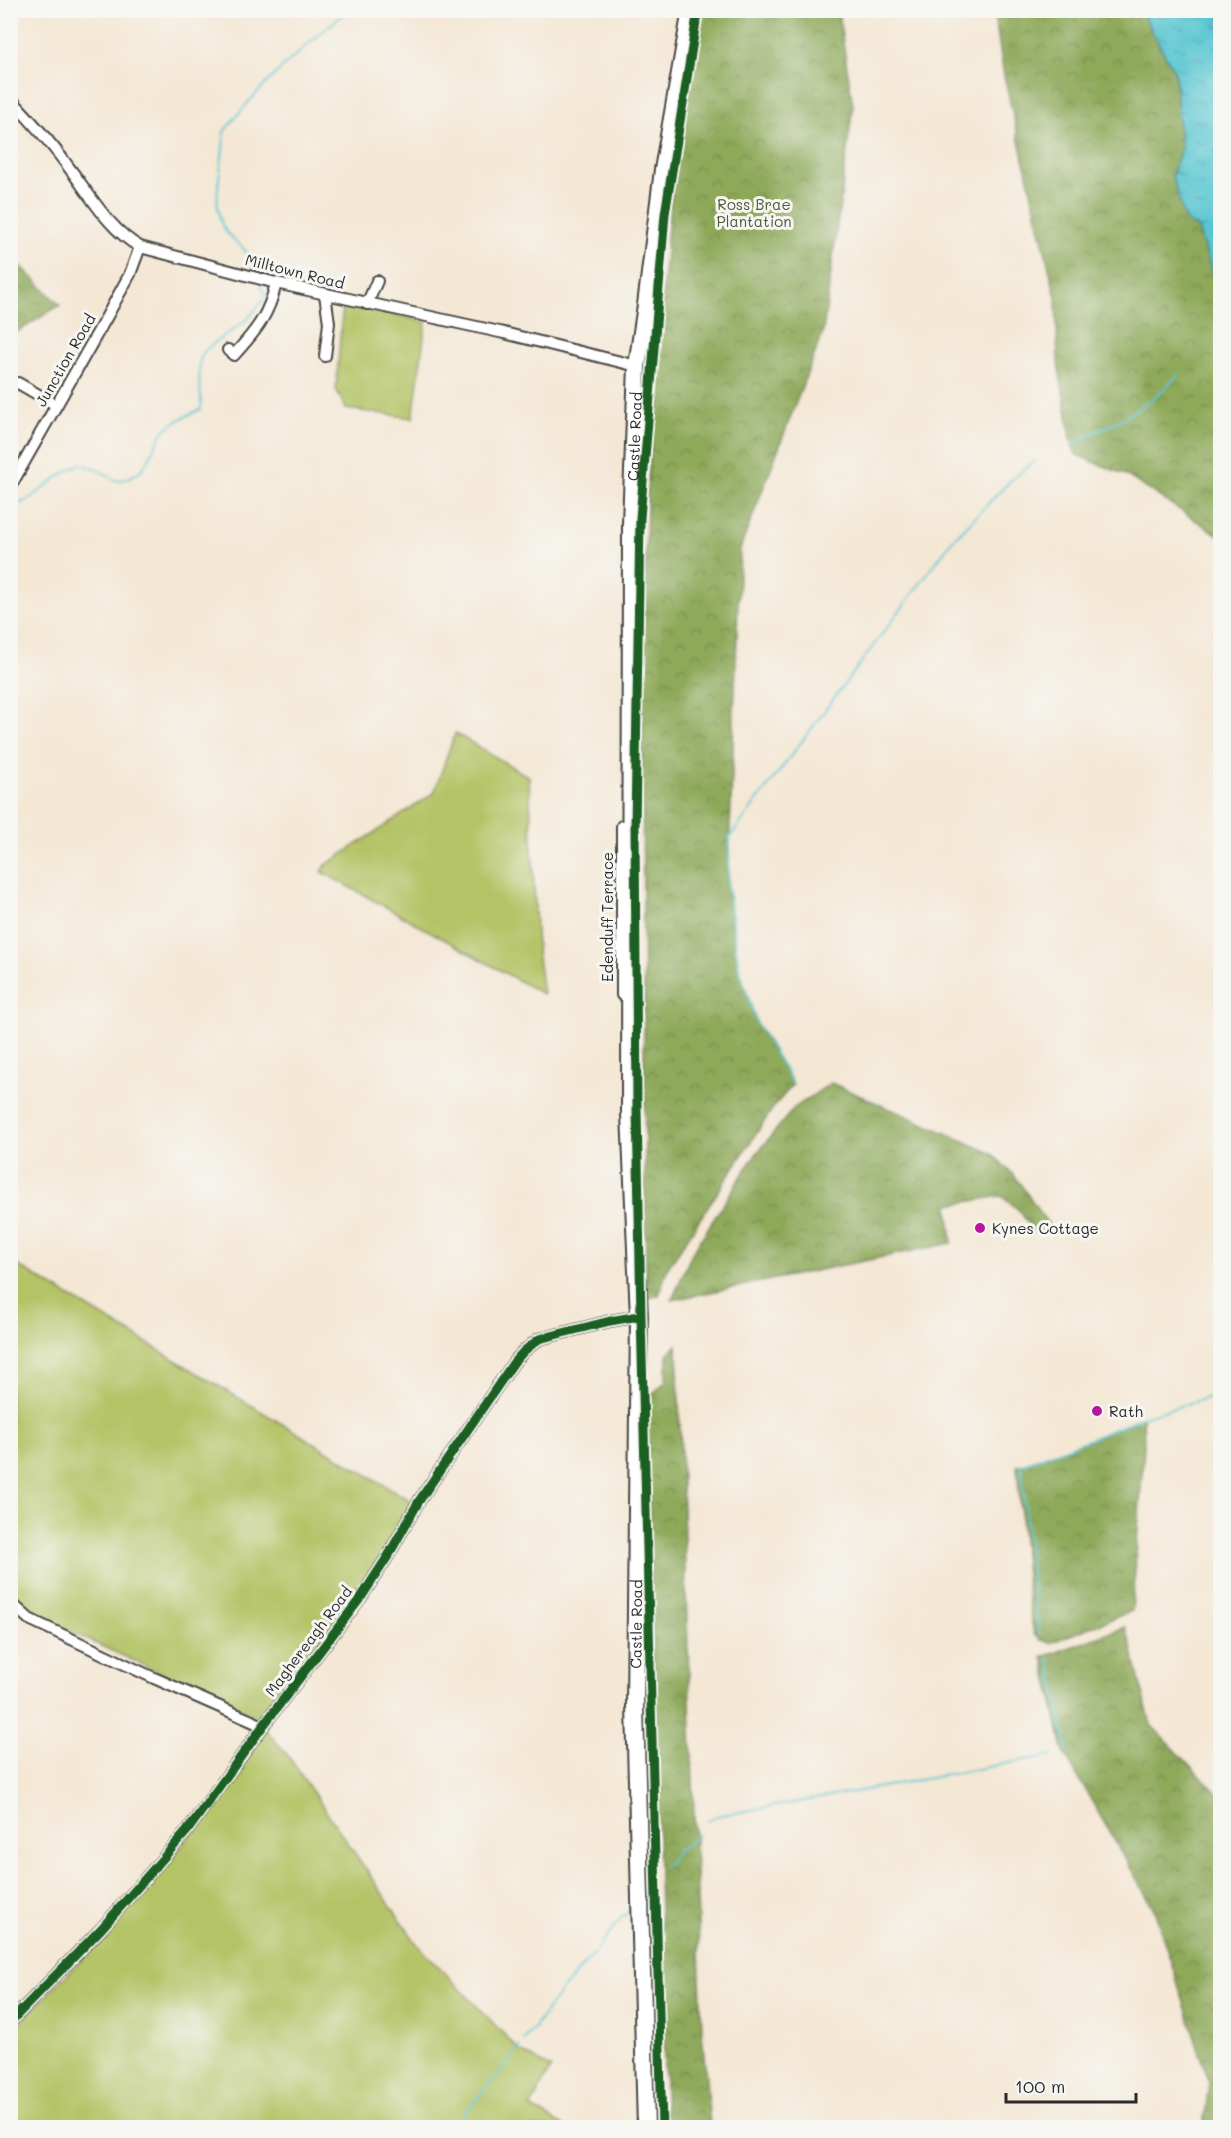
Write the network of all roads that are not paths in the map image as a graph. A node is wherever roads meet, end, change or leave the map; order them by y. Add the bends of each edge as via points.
1 (691, 10) edge
2 (10, 98) edge
3 (140, 247) junction
4 (377, 281) dead end
5 (276, 283) junction
6 (325, 294) junction
7 (368, 304) junction
8 (228, 350) dead end
9 (325, 356) dead end
10 (637, 366) junction
11 (10, 384) edge
12 (56, 405) junction
13 (10, 487) edge
14 (639, 1316) junction
15 (10, 1602) edge
16 (262, 1726) junction
17 (10, 2022) edge
18 (646, 2127) edge

1 - 10 main road, Castle Road via 663,170
2 - 3 street, Milltown Road via 112,223
3 - 5 street, Milltown Road
3 - 12 street, Junction Road via 130,273
4 - 7 street
5 - 6 street, Milltown Road
5 - 8 street via 262,322 234,355
6 - 7 street, Milltown Road
6 - 9 street via 329,323 323,340
7 - 10 street, Milltown Road
10 - 14 main road, Castle Road via 631,523 626,968
11 - 12 street via 18,383
12 - 13 street, Junction Road
14 - 16 street, Maghereagh Road via 539,1340 524,1351 419,1501 362,1596
14 - 18 main road, Castle Road via 635,1706
15 - 16 street via 29,1619
16 - 17 street, Maghereagh Road via 168,1855

